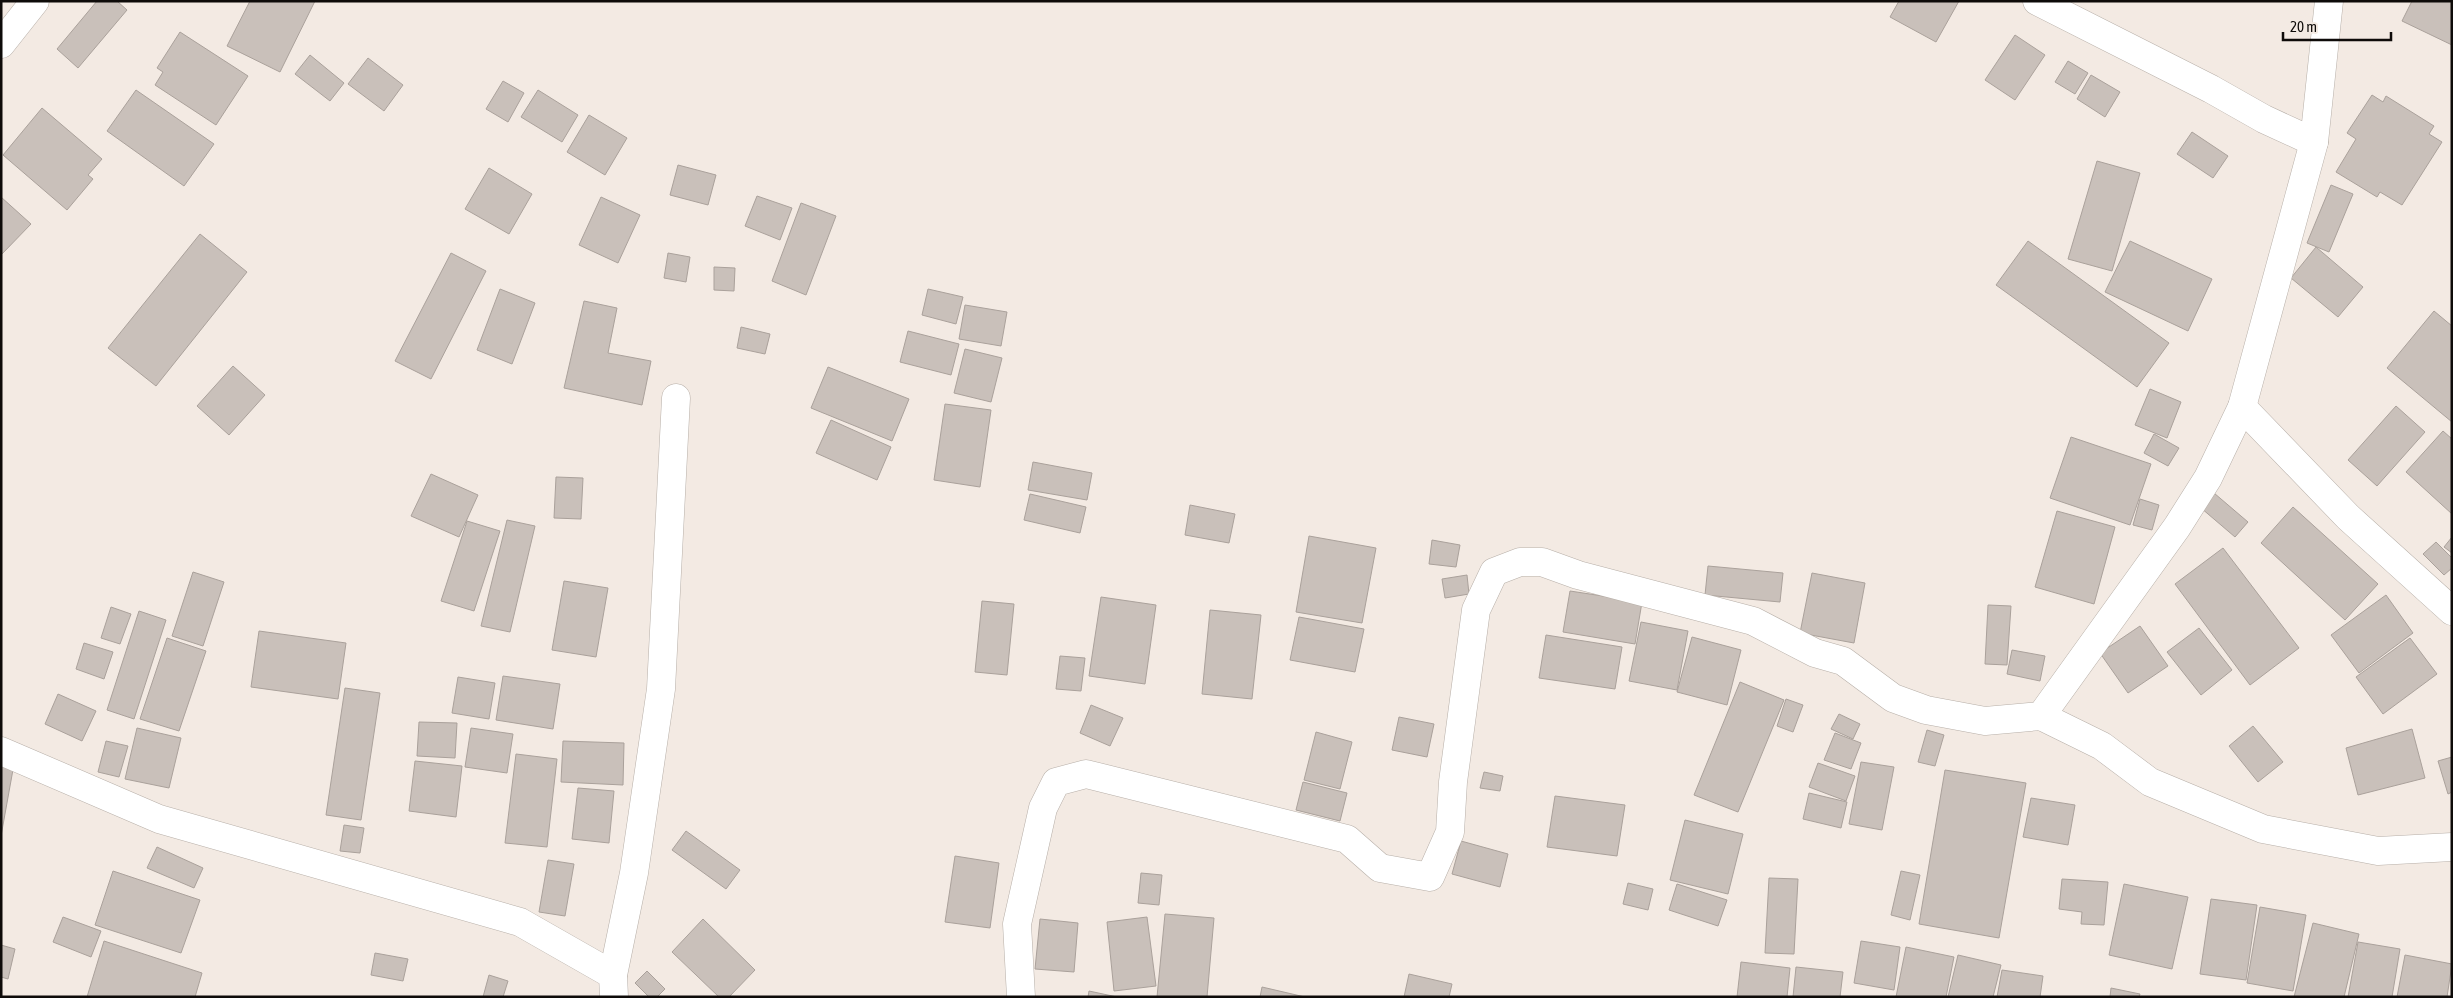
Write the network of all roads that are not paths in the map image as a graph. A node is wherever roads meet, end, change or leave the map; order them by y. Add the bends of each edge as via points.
1 (35, 1) edge
2 (2037, 1) edge
3 (2329, 1) edge
4 (1, 44) edge
5 (2314, 142) junction
6 (676, 398) dead end
7 (2242, 407) junction
8 (2452, 611) edge
9 (2041, 716) junction
10 (1, 751) edge
11 (2452, 847) edge
12 (613, 986) edge
13 (1021, 997) edge

1 - 4 street
2 - 5 street
3 - 5 street
5 - 7 street
6 - 12 street via 661,689 634,873
7 - 8 street via 2348,517
7 - 9 street via 2208,478 2177,527
9 - 11 street via 2102,746 2150,782 2263,829 2378,851
9 - 13 street via 1985,721 1926,710 1893,698 1843,661 1815,653 1753,621 1578,575 1542,562 1520,562 1494,572 1476,610 1453,782 1450,832 1430,877 1380,868 1347,839 1086,774 1056,782 1043,808 1017,924
10 - 12 street via 159,819 520,922

